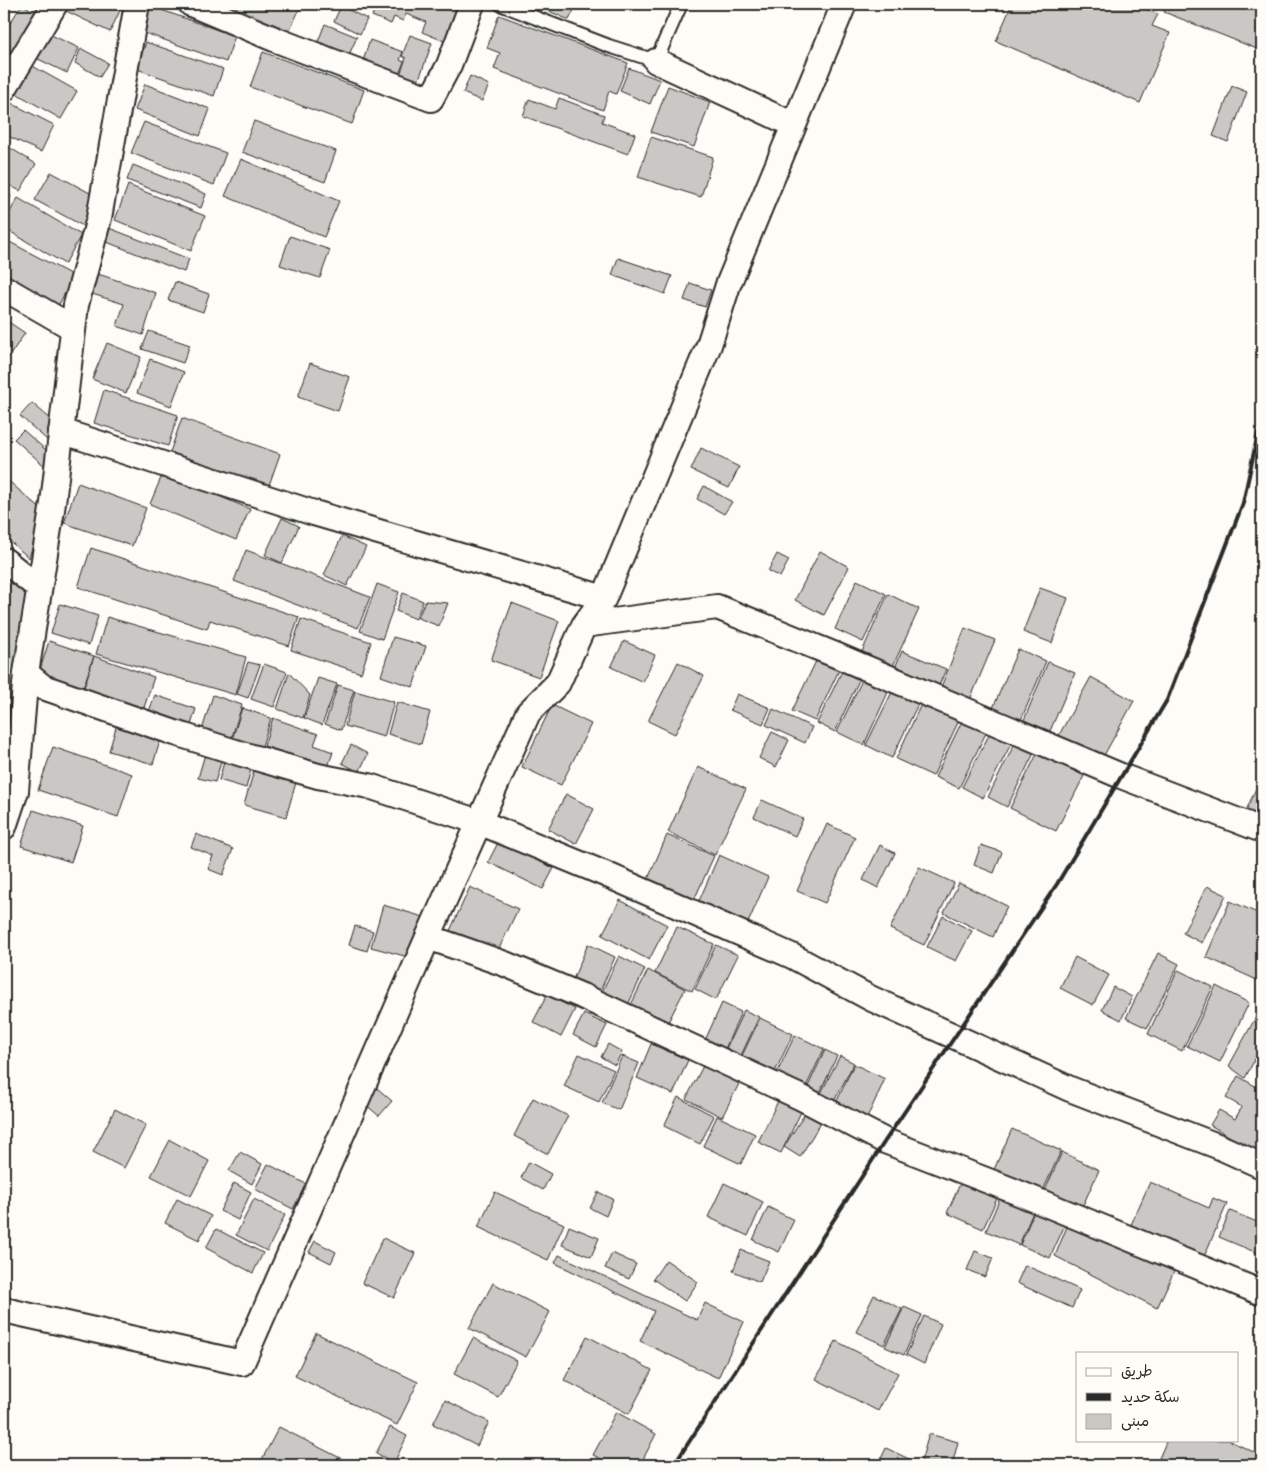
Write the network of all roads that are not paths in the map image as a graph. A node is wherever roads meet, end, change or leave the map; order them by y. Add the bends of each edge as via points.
1 (55, 4) edge
2 (137, 4) edge
3 (191, 4) edge
4 (472, 4) edge
5 (500, 4) edge
6 (680, 4) edge
7 (844, 4) edge
8 (656, 61) junction
9 (4, 89) edge
10 (794, 125) junction
11 (4, 288) edge
12 (73, 328) junction
13 (61, 431) junction
14 (4, 560) edge
15 (39, 588) junction
16 (604, 598) junction
17 (584, 625) junction
18 (26, 673) junction
19 (10, 786) edge
20 (479, 822) junction
21 (4, 827) edge
22 (1262, 830) edge
23 (428, 937) junction
24 (1262, 1166) edge
25 (1262, 1293) edge
26 (4, 1310) edge

1 - 9 street
2 - 12 street via 99,218
3 - 4 street via 431,99 449,65
5 - 8 lane
6 - 8 lane
7 - 10 street
8 - 10 street
10 - 16 street via 728,285 709,345
11 - 12 street
12 - 13 street
13 - 15 street
13 - 16 street via 314,514
14 - 15 street
15 - 18 street
16 - 17 street
17 - 20 street via 558,683 528,713
17 - 22 street via 717,607 1121,776
18 - 19 street
18 - 20 street via 43,687 175,733 318,776 370,786
19 - 21 street
20 - 23 street
20 - 24 street via 792,956 870,998 1070,1089
23 - 25 street via 582,996 885,1140
23 - 26 street via 242,1363

